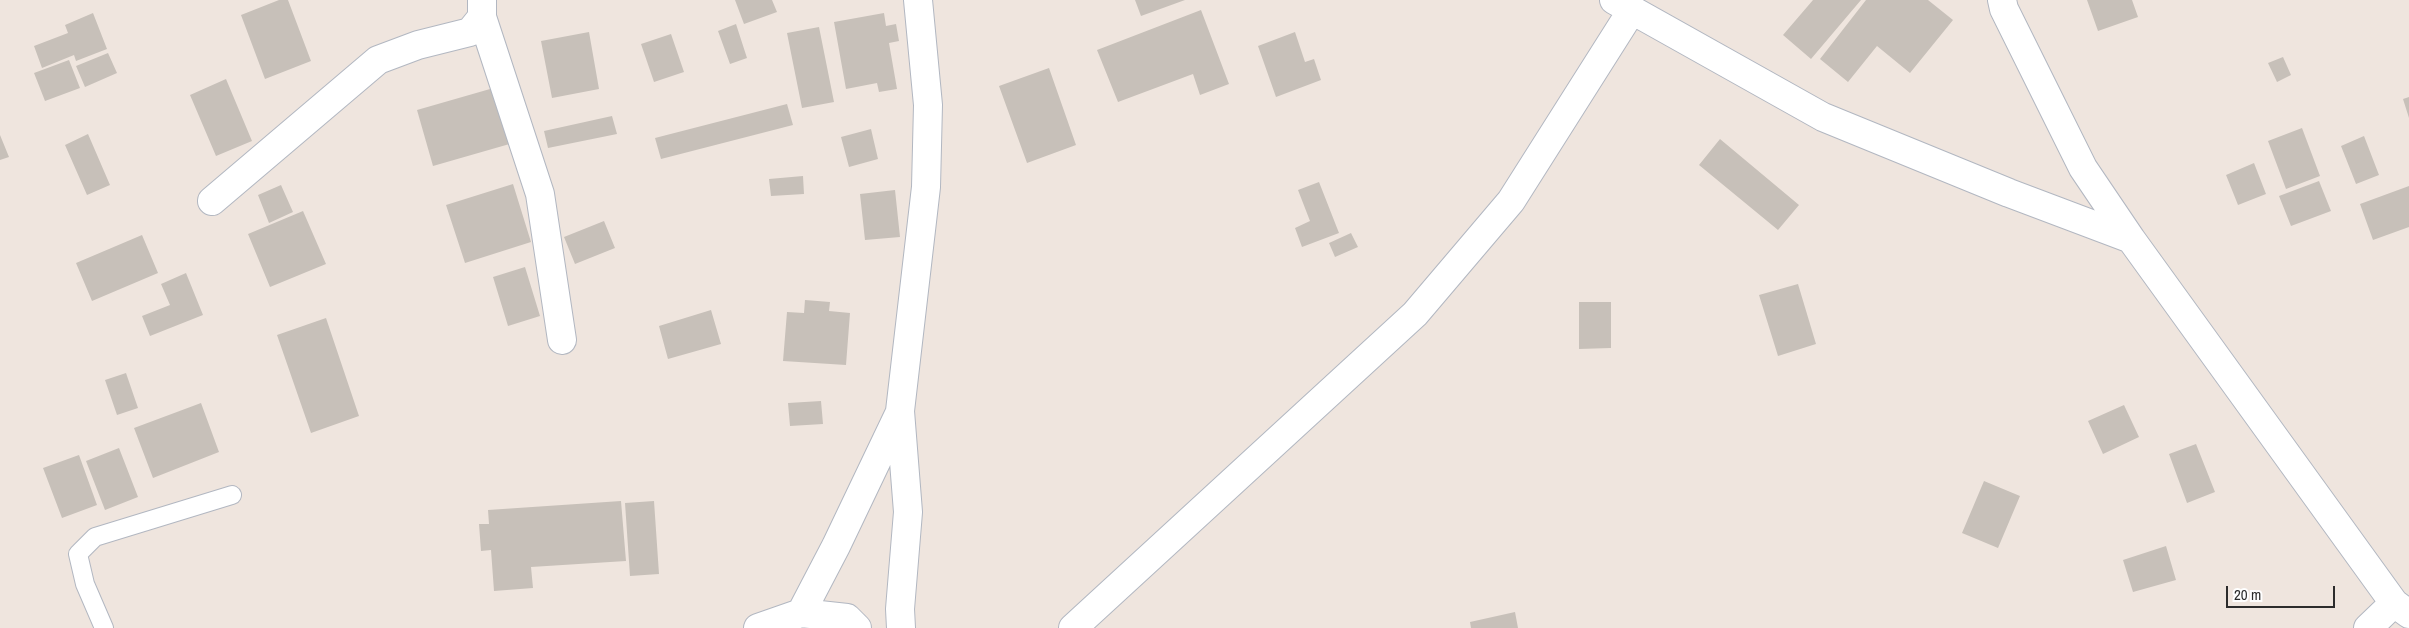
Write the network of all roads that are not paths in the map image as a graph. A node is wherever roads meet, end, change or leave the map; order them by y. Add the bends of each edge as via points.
1 (918, 0) edge
2 (2002, 0) edge
3 (1623, 5) edge
4 (482, 9) edge
5 (212, 201) dead end
6 (2131, 239) junction
7 (562, 340) dead end
8 (900, 411) junction
9 (232, 495) dead end
10 (2402, 608) edge
11 (801, 613) junction
12 (104, 628) edge
13 (758, 628) edge
14 (857, 628) edge
15 (902, 628) edge
16 (1073, 628) edge
17 (2368, 628) edge

1 - 8 street via 928,105 926,187
2 - 6 street via 2083,168
3 - 6 street via 1823,117
3 - 16 street via 1511,201 1415,314
4 - 5 street via 470,32 418,45 378,60
4 - 7 street via 540,194
6 - 10 street
8 - 11 street
8 - 15 street via 908,512 900,609
9 - 12 lane via 95,538 78,554 85,584
10 - 17 street
11 - 13 street
11 - 14 street via 847,618

